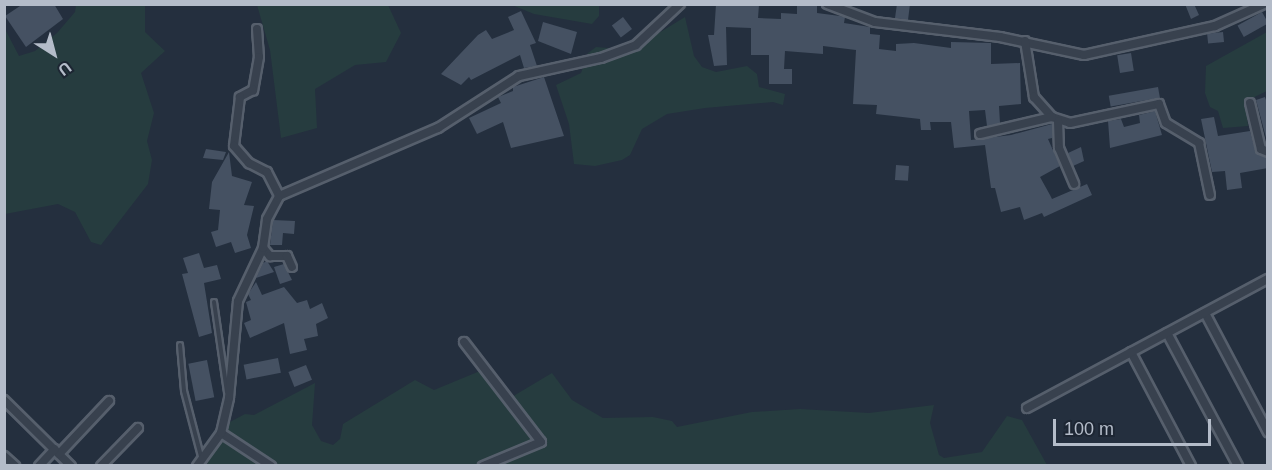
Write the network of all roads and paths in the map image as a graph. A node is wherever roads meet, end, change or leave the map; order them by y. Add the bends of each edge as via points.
1 (680, 4) edge
2 (827, 4) edge
3 (1264, 4) edge
4 (257, 29) dead end
5 (1025, 41) junction
6 (1250, 103) dead end
7 (1055, 119) junction
8 (980, 134) dead end
9 (1268, 152) edge
10 (1074, 184) dead end
11 (1210, 195) dead end
12 (279, 196) junction
13 (262, 248) junction
14 (292, 267) dead end
15 (1268, 279) edge
16 (214, 302) dead end
17 (1205, 313) junction
18 (1167, 333) junction
19 (464, 342) dead end
20 (180, 345) dead end
21 (1131, 352) junction
22 (229, 398) junction
23 (4, 400) edge
24 (109, 401) dead end
25 (1027, 408) dead end
26 (138, 428) dead end
27 (1268, 432) edge
28 (221, 433) junction
29 (57, 452) junction
30 (4, 456) edge
31 (200, 463) edge
32 (15, 465) edge
33 (39, 465) edge
34 (71, 465) edge
35 (101, 465) edge
36 (271, 465) edge
37 (483, 465) edge
38 (1191, 465) edge
39 (1238, 465) edge

1 - 12 street via 636,45 601,58 519,76 438,128
2 - 5 street via 875,22
3 - 5 street via 1215,26 1103,53 1069,54
4 - 12 street via 259,57 253,90 240,97 234,146 249,163 267,172
5 - 7 street via 1034,97
6 - 9 street via 1261,149
7 - 8 street
7 - 10 street via 1059,148
7 - 11 street via 1070,123 1158,104 1166,123 1199,143
12 - 13 street via 267,219
13 - 14 street via 270,256 287,256
13 - 22 street via 238,301
15 - 17 street
16 - 22 lane
17 - 18 street
17 - 27 street
18 - 21 street
18 - 39 street
19 - 37 street via 541,442
20 - 31 lane via 184,391
21 - 25 street
21 - 38 street
22 - 28 street
23 - 29 street
24 - 29 street
26 - 35 street
28 - 31 street
28 - 36 street
29 - 33 street
29 - 34 street
30 - 32 street

